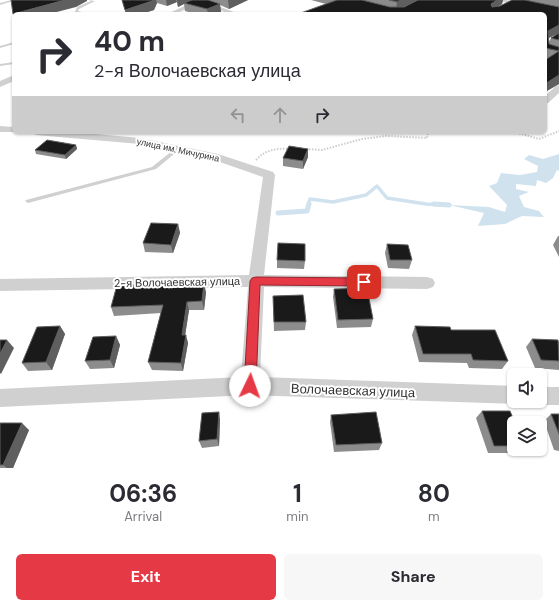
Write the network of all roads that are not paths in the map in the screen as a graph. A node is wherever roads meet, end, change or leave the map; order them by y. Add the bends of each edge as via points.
1 (15, 0) edge
2 (89, 0) edge
3 (200, 0) edge
4 (498, 0) edge
5 (513, 1) edge
6 (0, 4) edge
7 (505, 6) edge
8 (80, 12) edge
9 (174, 12) edge
10 (231, 12) edge
11 (559, 12) edge
12 (12, 44) edge
13 (0, 47) edge
14 (12, 63) edge
15 (0, 65) edge
16 (12, 79) edge
17 (0, 84) edge
18 (559, 88) edge
19 (547, 99) edge
20 (0, 129) edge
21 (12, 130) edge
22 (59, 134) edge
23 (177, 149) junction
24 (28, 201) dead end
25 (256, 281) junction
26 (427, 283) dead end
27 (0, 285) edge
28 (250, 386) junction
29 (507, 395) edge
30 (547, 396) edge
31 (559, 396) edge
32 (0, 398) edge

1 - 6 lane
2 - 8 lane via 94,1 78,8 76,11
3 - 9 street
3 - 10 street
4 - 5 street
5 - 7 street
5 - 11 street
12 - 13 lane
14 - 15 lane
16 - 17 street
18 - 19 street
20 - 21 street
22 - 23 street, улица им. Мичурина via 140,141
23 - 24 lane via 154,168
23 - 25 street, улица им. Мичурина via 214,156 269,175
25 - 26 street, 2-я Волочаевская улица
25 - 27 street, 2-я Волочаевская улица
25 - 28 street
28 - 29 street, Волочаевская улица
28 - 32 street, Волочаевская улица
30 - 31 street

